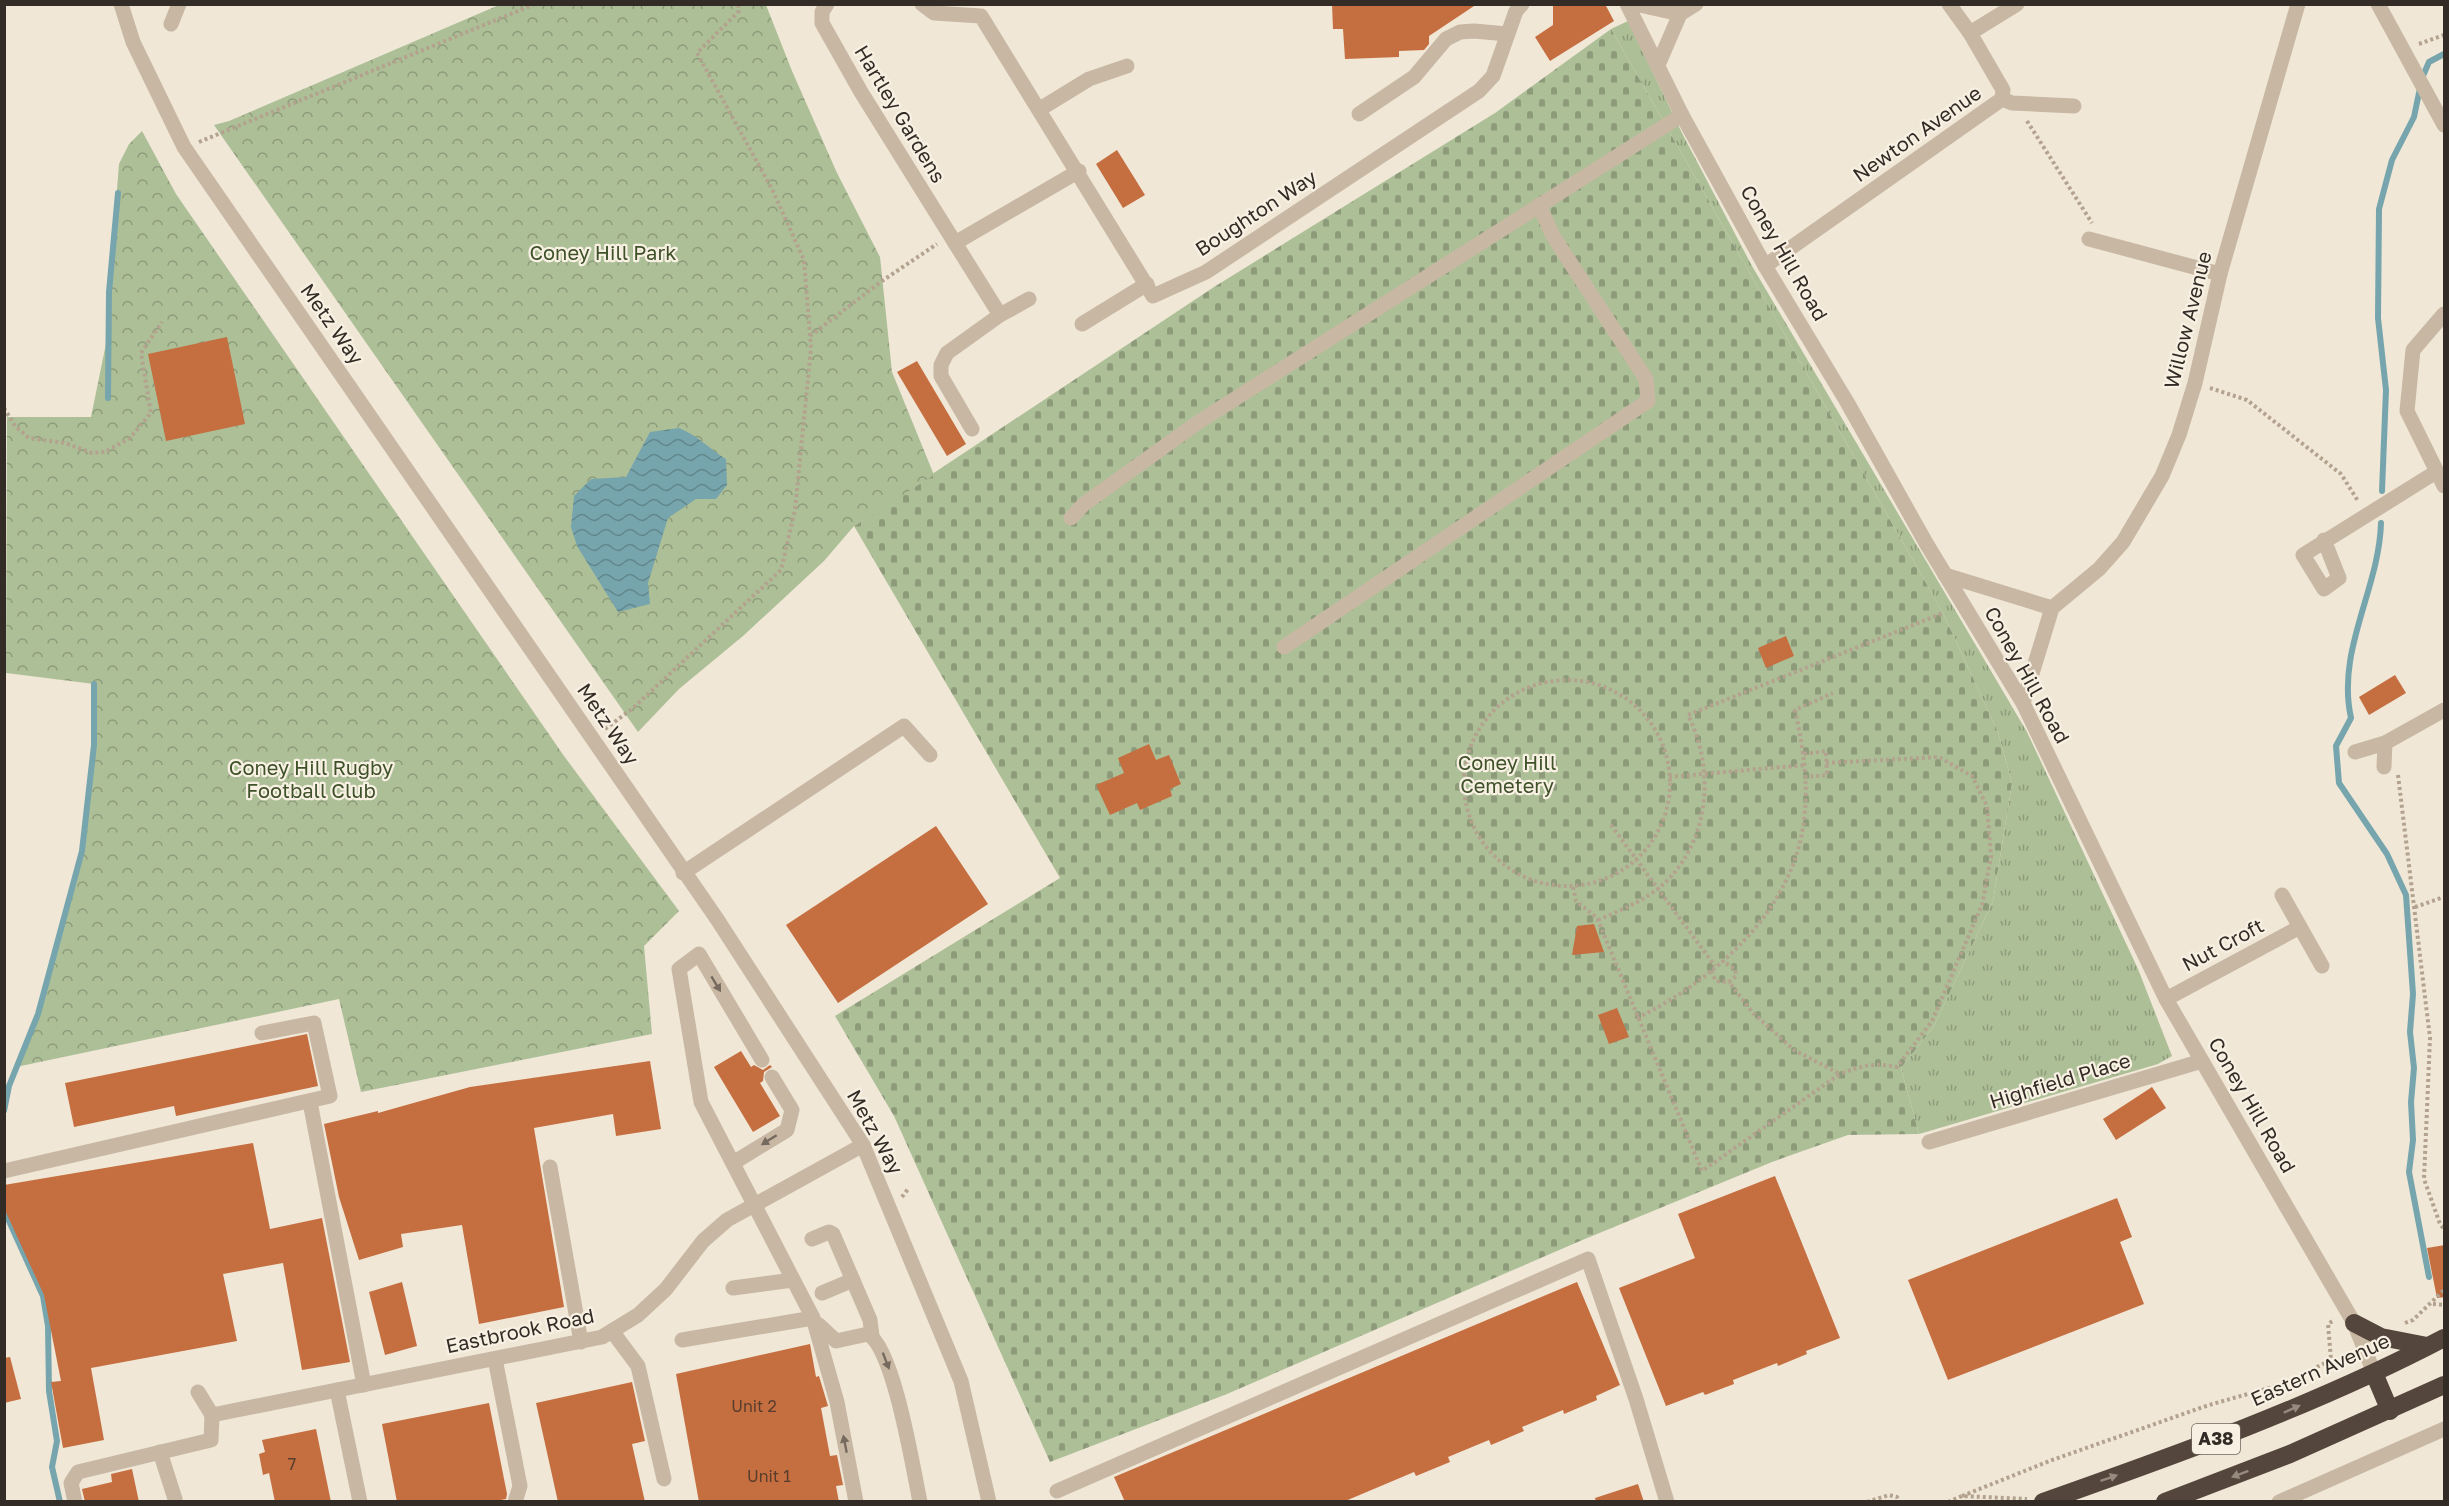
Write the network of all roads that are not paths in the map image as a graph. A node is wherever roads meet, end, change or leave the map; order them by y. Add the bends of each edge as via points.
1 (122, 4) edge
2 (179, 4) edge
3 (827, 4) edge
4 (922, 4) edge
5 (1522, 4) edge
6 (1628, 4) edge
7 (1635, 4) edge
8 (1696, 4) edge
9 (1949, 4) edge
10 (2017, 4) edge
11 (2298, 4) edge
12 (2378, 4) edge
13 (975, 10) edge
14 (1680, 15) junction
15 (171, 24) dead end
16 (1970, 33) junction
17 (1507, 34) junction
18 (1658, 65) junction
19 (1127, 66) dead end
20 (2007, 101) junction
21 (2074, 106) dead end
22 (1040, 109) junction
23 (1359, 114) dead end
24 (1682, 115) junction
25 (2445, 125) edge
26 (1078, 171) junction
27 (1539, 205) junction
28 (2089, 238) dead end
29 (953, 239) junction
30 (1765, 266) junction
31 (2220, 274) junction
32 (1147, 284) junction
33 (1029, 299) dead end
34 (2445, 314) edge
35 (1000, 315) junction
36 (1082, 324) dead end
37 (972, 429) dead end
38 (2436, 471) junction
39 (2445, 486) edge
40 (1071, 518) dead end
41 (2324, 540) dead end
42 (1946, 574) junction
43 (2052, 608) junction
44 (1284, 647) dead end
45 (2022, 703) junction
46 (2445, 710) edge
47 (2385, 743) junction
48 (2355, 752) dead end
49 (930, 755) dead end
50 (2384, 766) road end
51 (683, 873) junction
52 (2282, 895) dead end
53 (2300, 927) junction
54 (2322, 966) dead end
55 (2166, 999) junction
56 (262, 1033) dead end
57 (762, 1060) dead end
58 (2202, 1061) junction
59 (772, 1077) dead end
60 (310, 1102) junction
61 (1929, 1142) dead end
62 (863, 1145) junction
63 (733, 1163) junction
64 (550, 1167) dead end
65 (4, 1171) edge
66 (754, 1205) junction
67 (812, 1239) dead end
68 (793, 1280) junction
69 (853, 1280) junction
70 (733, 1288) dead end
71 (822, 1293) dead end
72 (2350, 1317) junction
73 (813, 1318) junction
74 (612, 1331) junction
75 (872, 1336) junction
76 (2445, 1338) edge
77 (682, 1340) dead end
78 (581, 1342) junction
79 (2427, 1346) junction
80 (495, 1359) junction
81 (2374, 1373) junction
82 (364, 1385) junction
83 (2445, 1385) edge
84 (337, 1390) junction
85 (198, 1392) dead end
86 (2390, 1411) junction
87 (212, 1415) junction
88 (2445, 1429) edge
89 (160, 1452) junction
90 (664, 1479) dead end
91 (1057, 1491) dead end
92 (174, 1498) dead end
93 (2045, 1501) edge
94 (75, 1502) edge
95 (360, 1502) edge
96 (515, 1502) edge
97 (856, 1502) edge
98 (920, 1502) edge
99 (989, 1502) edge
100 (1667, 1502) edge
101 (2165, 1502) edge
102 (2279, 1502) edge

1 - 51 street, Metz Way via 133,42 184,147
2 - 15 street
3 - 29 street, Hartley Gardens via 822,23
4 - 13 street via 934,13
5 - 17 street, Boughton Way
6 - 18 street, Coney Hill Road
7 - 14 street
8 - 14 street
9 - 16 street, Newton Avenue
10 - 16 street
11 - 31 street, Willow Avenue
12 - 25 street
13 - 22 street
14 - 18 street
16 - 20 street, Newton Avenue
17 - 23 street via 1460,32 1446,39 1414,77
17 - 32 street, Boughton Way via 1493,76 1479,91 1206,272 1153,296
18 - 24 street, Coney Hill Road
19 - 22 street via 1089,79
20 - 21 street
20 - 30 street, Newton Avenue
22 - 26 street
24 - 27 street
24 - 30 street, Coney Hill Road
26 - 29 street
26 - 32 street
27 - 40 street via 1200,421 1084,504
27 - 44 street via 1553,236 1646,379 1648,401
28 - 31 street
29 - 35 street, Hartley Gardens
30 - 42 street, Coney Hill Road
31 - 43 street, Willow Avenue via 2195,383 2162,477 2123,542 2099,569
32 - 36 street
33 - 35 street
34 - 38 street via 2413,350 2407,411
35 - 37 street via 947,353 941,365 941,376
38 - 39 street
38 - 41 street
42 - 43 street
42 - 45 street, Coney Hill Road
43 - 45 street
45 - 55 street, Coney Hill Road
46 - 47 street
47 - 48 street
47 - 50 street
49 - 51 street via 904,726
51 - 62 street, Metz Way
52 - 53 street
53 - 54 street
53 - 55 street, Nut Croft
55 - 58 street, Coney Hill Road
56 - 60 street via 314,1023 331,1094
63 -> 57 street via 701,1102 679,969 699,954
58 - 61 street, Highfield Place
58 - 72 street, Coney Hill Road
59 -> 63 street via 792,1110 787,1130
60 - 65 street
60 - 82 street
62 - 66 street, Eastbrook Road
62 - 99 street, Metz Way via 961,1381
63 - 66 street
64 - 78 street
66 - 68 street
66 - 74 street, Eastbrook Road via 703,1240 666,1289 638,1315
67 - 69 street via 833,1234
68 - 70 street
68 - 73 street
69 - 71 street
69 - 75 street via 870,1320
72 - 79 highway via 2381,1337
72 - 81 street, Coney Hill Road
73 - 75 street via 836,1341
73 - 77 street
97 -> 73 street via 837,1402
74 - 78 street, Eastbrook Road
74 - 90 street via 638,1366
75 -> 98 street via 879,1343 893,1380
76 - 79 highway, Eastern Avenue / A38
78 - 80 street, Eastbrook Road
79 - 81 highway, Eastern Avenue / A38
80 - 82 street, Eastbrook Road
80 - 96 street via 520,1486
81 - 86 highway
93 -> 81 highway, Eastern Avenue / A38 via 2267,1420
82 - 84 street, Eastbrook Road
83 - 86 highway, A38
84 - 87 street, Eastbrook Road
84 - 95 street
85 - 87 street
86 -> 101 highway, A38
87 - 89 street via 211,1440
88 - 102 street
89 - 92 street
89 - 94 street via 78,1472 71,1483
91 - 100 street via 1587,1259

